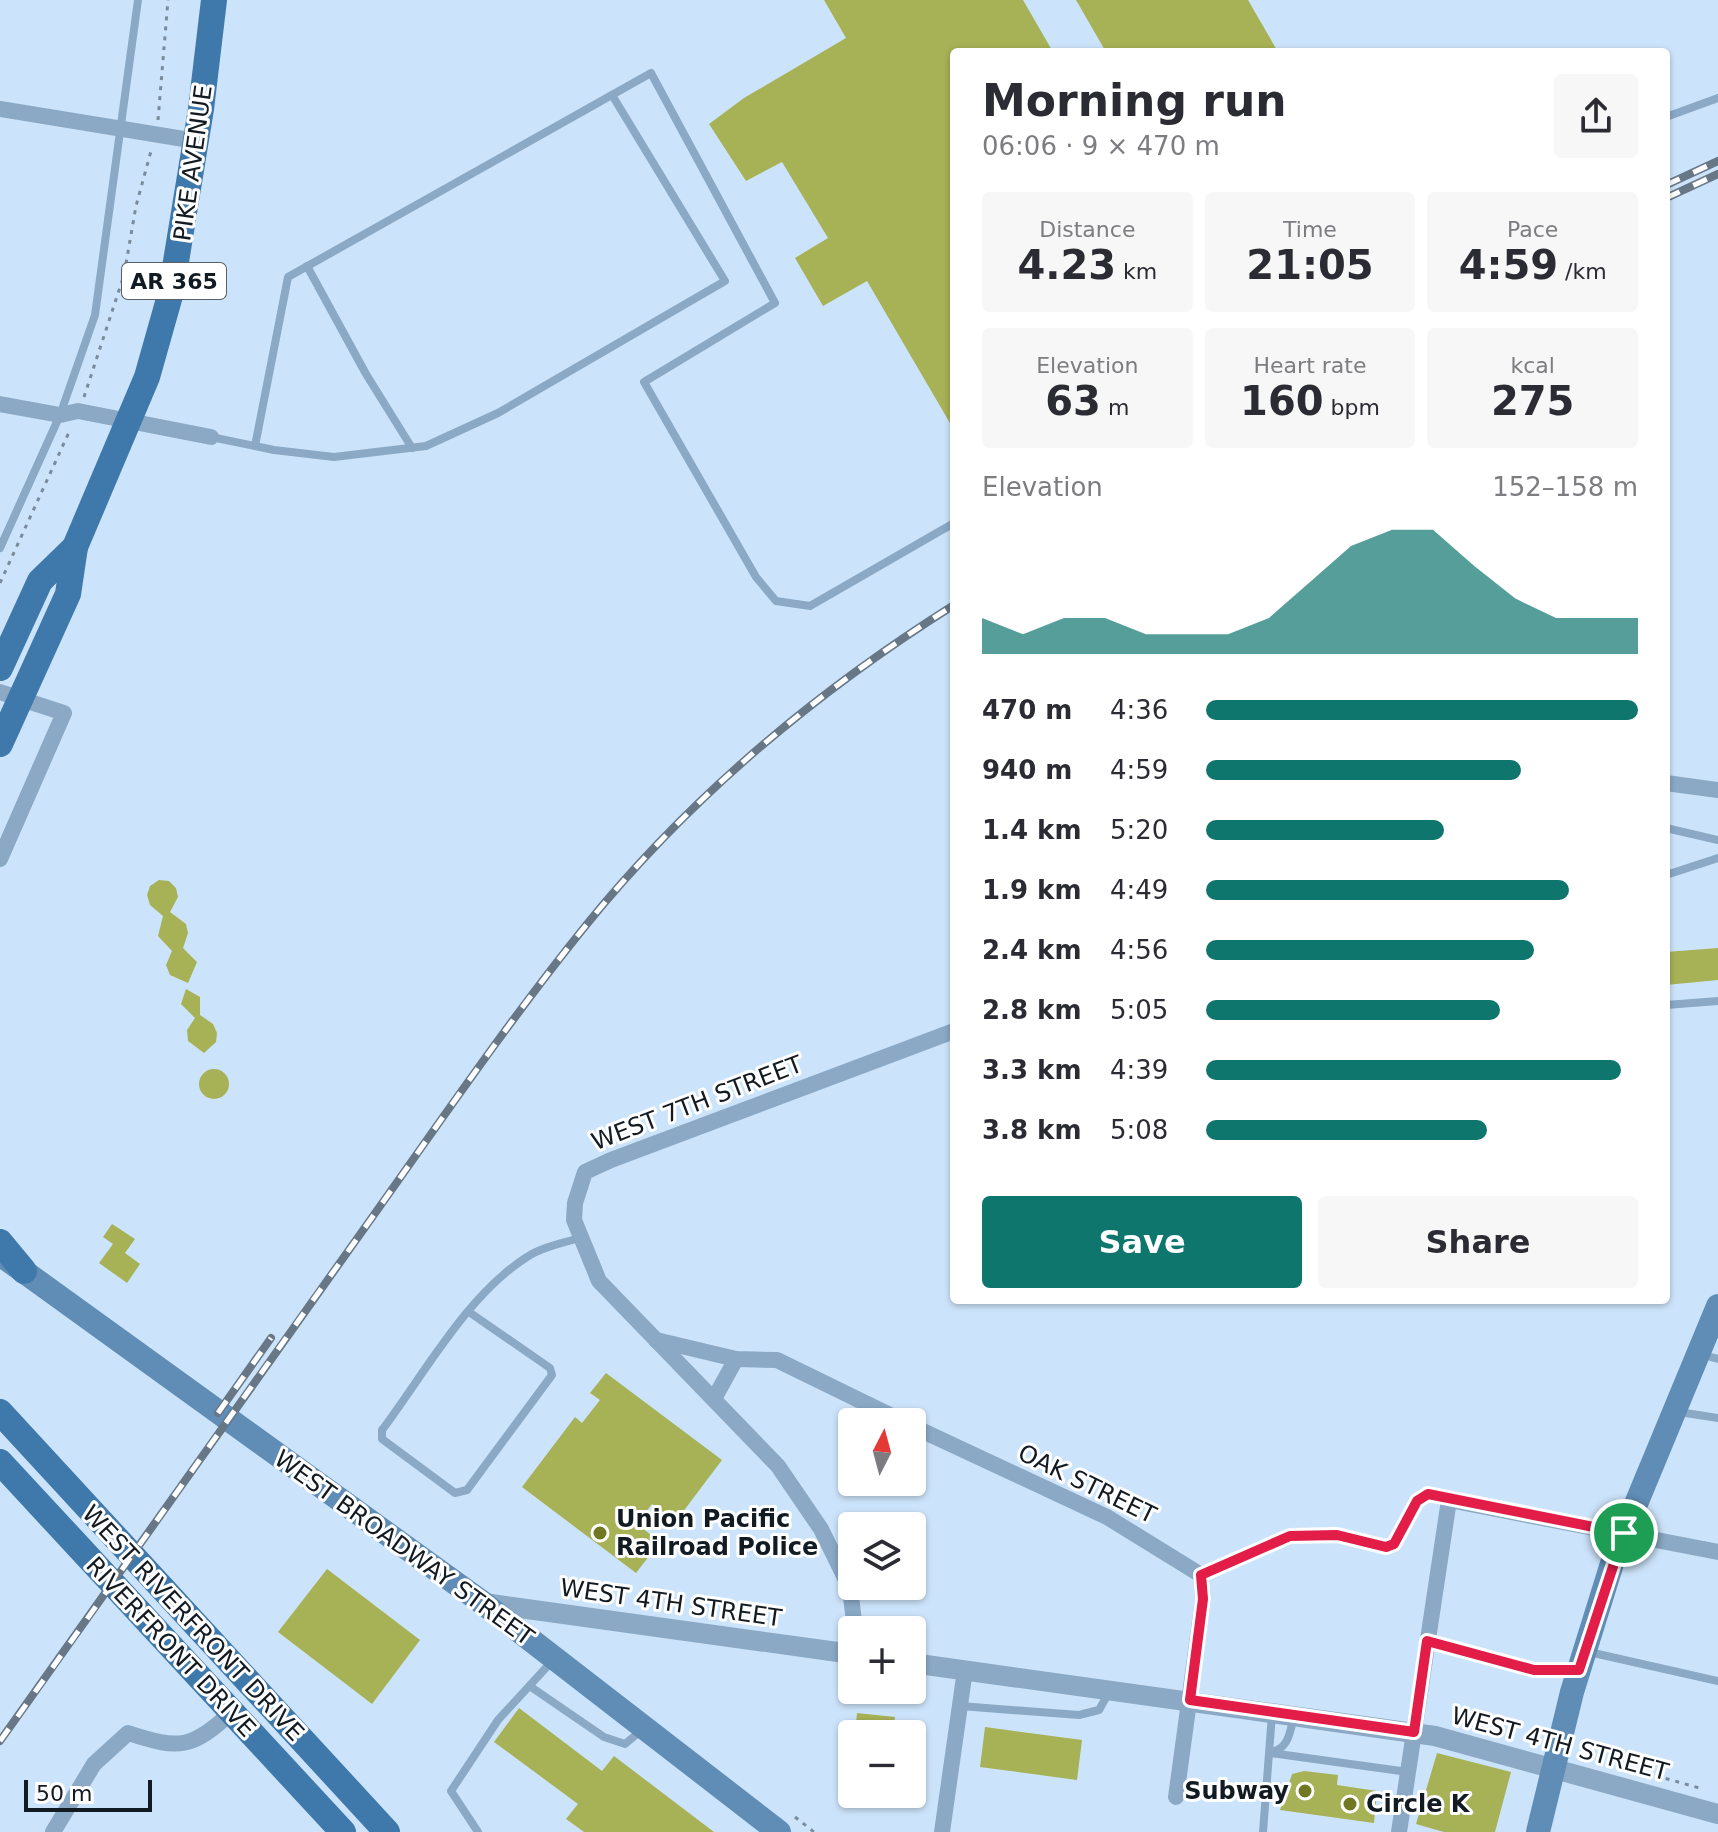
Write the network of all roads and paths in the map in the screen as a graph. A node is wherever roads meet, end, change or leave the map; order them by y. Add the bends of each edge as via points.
1 (138, 0) edge
2 (168, 0) edge
3 (214, 0) edge
4 (612, 95) junction
5 (1718, 98) edge
6 (0, 109) edge
7 (1670, 116) edge
8 (158, 120) dead end
9 (123, 131) junction
10 (196, 141) junction
11 (152, 148) dead end
12 (307, 266) junction
13 (85, 395) dead end
14 (0, 404) edge
15 (60, 415) junction
16 (129, 423) junction
17 (70, 430) dead end
18 (211, 437) joint
19 (255, 446) junction
20 (412, 448) junction
21 (950, 525) edge
22 (75, 547) junction
23 (0, 548) edge
24 (0, 583) edge
25 (0, 668) edge
26 (11, 694) edge
27 (0, 744) edge
28 (1670, 784) edge
29 (1718, 790) edge
30 (1670, 829) edge
31 (1718, 840) edge
32 (1718, 858) edge
33 (0, 859) edge
34 (1670, 874) edge
35 (1718, 1001) edge
36 (1670, 1005) edge
37 (950, 1033) edge
38 (579, 1238) junction
39 (0, 1242) edge
40 (0, 1254) edge
41 (12, 1270) edge
42 (1718, 1306) edge
43 (469, 1312) junction
44 (656, 1340) junction
45 (1708, 1356) edge
46 (736, 1359) junction
47 (715, 1397) junction
48 (875, 1408) edge
49 (1672, 1411) junction
50 (0, 1412) edge
51 (1718, 1418) edge
52 (926, 1433) edge
53 (0, 1462) edge
54 (1449, 1500) junction
55 (1624, 1533) junction
56 (1718, 1552) edge
57 (1201, 1575) junction
58 (483, 1603) junction
59 (853, 1616) edge
60 (1427, 1641) junction
61 (838, 1652) edge
62 (554, 1658) junction
63 (1581, 1660) junction
64 (926, 1665) edge
65 (965, 1670) junction
66 (1718, 1681) edge
67 (531, 1687) junction
68 (1110, 1689) junction
69 (1190, 1700) junction
70 (960, 1706) junction
71 (232, 1712) junction
72 (1273, 1712) junction
73 (1294, 1714) junction
74 (644, 1728) junction
75 (1414, 1732) junction
76 (1574, 1752) dead end
77 (1271, 1753) junction
78 (1553, 1769) junction
79 (1408, 1772) junction
80 (1704, 1789) dead end
81 (1176, 1797) dead end
82 (1718, 1814) edge
83 (53, 1832) edge
84 (343, 1832) edge
85 (387, 1832) edge
86 (478, 1832) edge
87 (779, 1832) edge
88 (942, 1832) edge
89 (1263, 1832) edge
90 (1399, 1832) edge
91 (1538, 1832) edge

1 - 9 lane
2 - 8 path
3 - 10 main road, PIKE AVENUE / AR 365
4 - 12 lane
4 - 20 lane via 725,281 498,413 456,435
4 - 21 lane via 651,73 775,303 644,382 756,577 776,601 810,606
5 - 7 lane
6 - 9 street
9 - 10 street
9 - 15 lane via 98,302
10 - 16 main road, PIKE AVENUE / AR 365 via 171,292
11 - 13 path via 124,275
12 - 19 lane via 288,277
12 - 20 lane
14 - 15 street
15 - 16 street via 78,411
15 - 23 lane
16 - 18 street
16 - 22 main road, PIKE AVENUE / AR 365
17 - 24 path
18 - 19 lane
19 - 20 lane via 334,457
22 - 25 main road, PIKE AVENUE / AR 365 via 40,581
22 - 26 main road, PIKE AVENUE / AR 365 via 68,594
26 - 27 main road, PIKE AVENUE / AR 365
26 - 33 street via 64,713
28 - 29 street
30 - 31 lane
32 - 34 lane
35 - 36 lane
37 - 38 street, WEST 7TH STREET via 585,1172 574,1213
38 - 43 lane via 531,1254 490,1284
38 - 44 street, WEST 7TH STREET via 599,1281
39 - 41 main road
40 - 41 main road, WEST BROADWAY STREET
41 - 58 main road, WEST BROADWAY STREET
42 - 45 main road
43 - 43 lane via 382,1430 382,1439 455,1493 467,1490 552,1375 550,1368
44 - 46 street
44 - 47 street, WEST 7TH STREET
45 - 49 main road
46 - 47 street
46 - 48 street via 777,1360
47 - 59 street via 804,1502 850,1588
49 - 51 lane
49 - 55 main road
50 - 85 main road, WEST RIVERFRONT DRIVE
52 - 57 street, OAK STREET via 1107,1517
53 - 71 main road, RIVERFRONT DRIVE
54 - 55 street
54 - 57 lane via 1436,1494 1421,1496 1394,1544 1386,1547 1337,1535 1290,1536
54 - 60 street
55 - 56 street
55 - 63 main road
57 - 69 street via 1204,1587
58 - 61 street, WEST 4TH STREET
58 - 62 main road, WEST BROADWAY STREET
60 - 63 lane via 1534,1670
60 - 75 street
62 - 67 lane
62 - 74 main road, WEST BROADWAY STREET
63 - 66 lane
63 - 78 main road
64 - 65 street, WEST 4TH STREET
65 - 68 street, WEST 4TH STREET
65 - 70 street
67 - 74 lane via 604,1737 625,1744
67 - 86 lane via 498,1720 451,1791
68 - 69 street, WEST 4TH STREET
68 - 70 lane via 1099,1710 1079,1715
69 - 72 street, WEST 4TH STREET
69 - 81 street
70 - 88 street
71 - 83 street via 206,1736 179,1746 128,1733 94,1764
71 - 84 main road, RIVERFRONT DRIVE
72 - 73 street, WEST 4TH STREET
72 - 77 lane via 1267,1740
73 - 75 street, WEST 4TH STREET
73 - 77 lane via 1287,1741
74 - 87 main road, WEST BROADWAY STREET
75 - 78 street, WEST 4TH STREET
75 - 79 street
76 - 80 path
77 - 79 lane
77 - 89 lane
78 - 82 street, WEST 4TH STREET
78 - 91 main road
79 - 90 street

